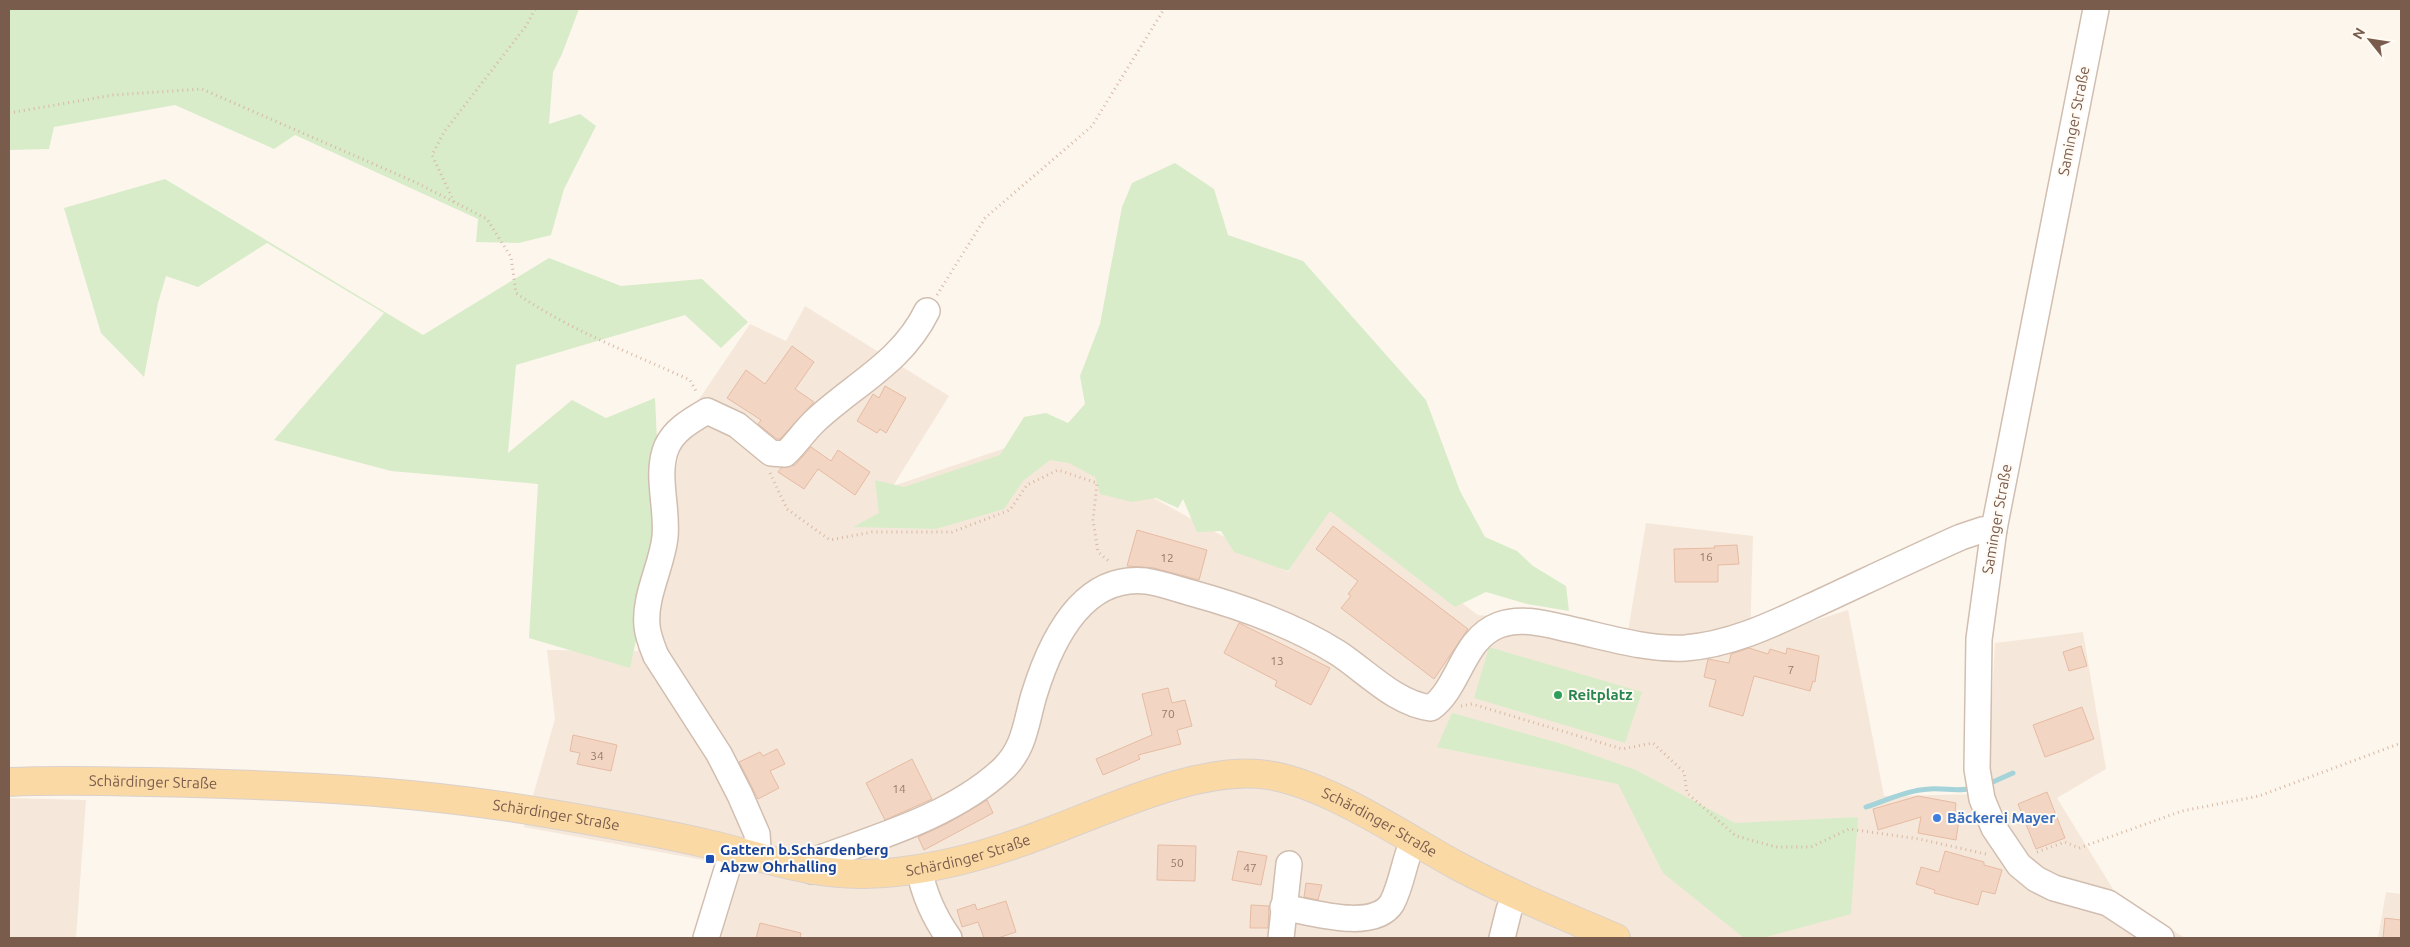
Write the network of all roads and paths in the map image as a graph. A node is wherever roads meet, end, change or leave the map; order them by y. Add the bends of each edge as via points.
1 (535, 9) edge
2 (1164, 9) edge
3 (2096, 9) edge
4 (9, 113) edge
5 (454, 202) junction
6 (927, 311) joint
7 (707, 411) junction
8 (772, 453) junction
9 (1994, 529) junction
10 (1116, 566) dead end
11 (1456, 708) dead end
12 (2401, 742) edge
13 (9, 782) edge
14 (1413, 842) junction
15 (745, 853) junction
16 (2016, 860) junction
17 (1288, 864) dead end
18 (919, 869) junction
19 (812, 871) junction
20 (1516, 894) junction
21 (1283, 907) junction
22 (706, 938) edge
23 (950, 938) edge
24 (1281, 938) edge
25 (1502, 938) edge
26 (1616, 938) edge
27 (2161, 938) edge

1 - 5 path via 526,26 444,132 432,155
2 - 6 path via 1092,126 985,218
3 - 9 street, Saminger Straße
4 - 5 path via 113,95 202,89
5 - 7 path via 487,219 511,257 516,293 569,324 690,380
6 - 8 street via 897,356 816,420 785,454
7 - 8 street via 737,425
7 - 15 street via 675,435 664,457 665,536 648,607 647,626 656,656 706,731 757,834 758,848
8 - 10 path via 769,469 787,509 830,540 872,532 952,532 1010,510 1027,485 1058,470 1097,483 1093,520 1098,552
9 - 16 street, Saminger Straße via 1978,640 1977,769 1982,799 1994,828
9 - 19 street via 1961,537 1753,633 1705,646 1648,646 1533,622 1510,622 1486,632 1431,708 1401,698 1337,653 1241,606 1147,581 1124,581 1087,599 1058,635 1042,671 1024,737 1017,753 1004,768 961,799 902,828 823,857
11 - 16 path via 1472,704 1622,749 1653,743 1684,772 1687,793 1707,812 1736,836 1776,847 1811,847 1849,828
12 - 16 path via 2259,796 2182,811 2079,848 2065,842
13 - 15 main road, Schärdinger Straße via 280,785 412,794 637,829
14 - 18 main road, Schärdinger Straße via 1334,798 1299,783 1270,775 1239,773 1181,785 982,856
14 - 20 main road, Schärdinger Straße
14 - 21 street via 1397,891 1382,913 1363,919
15 - 19 main road, Schärdinger Straße
15 - 22 street
16 - 27 street, Saminger Straße via 2036,879 2054,888 2108,903
17 - 21 street
18 - 19 main road, Schärdinger Straße via 869,874
18 - 23 street via 924,892 941,928
20 - 25 street
20 - 26 main road, Schärdinger Straße
21 - 24 street

